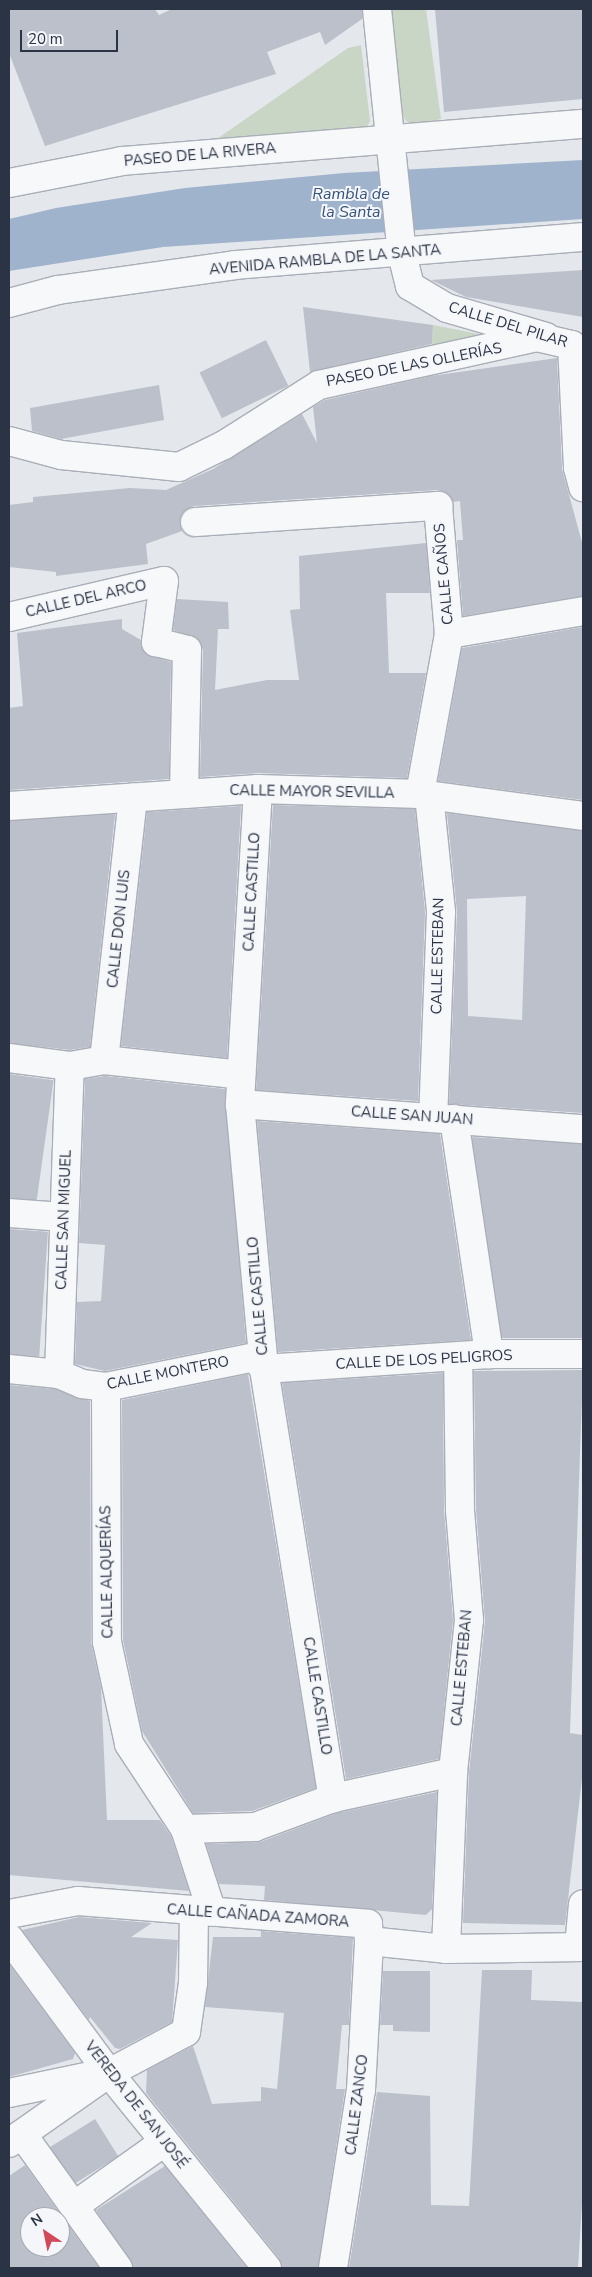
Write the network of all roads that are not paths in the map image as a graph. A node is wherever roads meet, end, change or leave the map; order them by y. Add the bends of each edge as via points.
1 (378, 9) edge
2 (583, 124) edge
3 (393, 138) junction
4 (9, 182) edge
5 (583, 237) edge
6 (402, 254) junction
7 (9, 303) edge
8 (577, 346) edge
9 (9, 441) edge
10 (583, 488) edge
11 (195, 522) dead end
12 (583, 611) edge
13 (9, 618) edge
14 (449, 634) junction
15 (258, 789) junction
16 (184, 794) junction
17 (424, 794) junction
18 (133, 798) junction
19 (9, 806) edge
20 (583, 816) edge
21 (9, 1058) edge
22 (104, 1060) junction
23 (70, 1066) junction
24 (242, 1075) junction
25 (240, 1104) junction
26 (444, 1118) junction
27 (583, 1129) edge
28 (9, 1213) edge
29 (63, 1217) junction
30 (489, 1354) junction
31 (583, 1354) edge
32 (458, 1357) junction
33 (9, 1369) edge
34 (264, 1369) junction
35 (60, 1374) junction
36 (106, 1387) junction
37 (453, 1772) junction
38 (333, 1798) junction
39 (185, 1828) junction
40 (583, 1904) edge
41 (203, 1912) junction
42 (9, 1914) edge
43 (9, 1938) edge
44 (369, 1941) junction
45 (581, 1947) edge
46 (446, 1949) junction
47 (109, 2073) junction
48 (9, 2093) edge
49 (16, 2139) edge
50 (164, 2142) junction
51 (74, 2206) junction
52 (118, 2268) edge
53 (267, 2268) edge
54 (333, 2268) edge

1 - 3 street, CALLE DEL PILAR
2 - 3 street
3 - 4 street, PASEO DE LA RIVERA via 122,160
3 - 6 street, CALLE DEL PILAR
5 - 6 street, AVENIDA RAMBLA DE LA SANTA
6 - 7 street, AVENIDA RAMBLA DE LA SANTA via 235,265 58,290
6 - 8 street, CALLE DEL PILAR via 410,286 447,308
8 - 9 street, PASEO DE LAS OLLERÍAS via 537,338 319,384 224,445 179,467 61,455
8 - 10 street via 578,468
11 - 14 street, CALLE CAÑOS via 438,506
12 - 14 street
13 - 16 street, CALLE DEL ARCO via 164,581 156,642 187,650
14 - 17 street, CALLE CAÑOS
15 - 16 street, CALLE MAYOR SEVILLA
15 - 17 street, CALLE MAYOR SEVILLA
15 - 24 street, CALLE CASTILLO
16 - 18 street, CALLE MAYOR SEVILLA
17 - 20 street, CALLE MAYOR SEVILLA
17 - 26 street, CALLE ESTEBAN via 442,912
18 - 19 street, CALLE MAYOR SEVILLA
18 - 22 street, CALLE DON LUIS
21 - 23 street
22 - 23 street
22 - 24 street
23 - 29 street, CALLE SAN MIGUEL
24 - 25 street, CALLE CASTILLO
25 - 26 street, CALLE SAN JUAN
25 - 34 street, CALLE CASTILLO
26 - 27 street, CALLE SAN JUAN
26 - 30 street, CALLE ESTEBAN
28 - 29 street
29 - 35 street, CALLE SAN MIGUEL
30 - 31 street, CALLE DE LOS PELIGROS
30 - 32 street, CALLE DE LOS PELIGROS
32 - 34 street, CALLE DE LOS PELIGROS
32 - 37 street, CALLE ESTEBAN via 460,1510 469,1620
33 - 35 street, CALLE MONTERO
34 - 36 street, CALLE MONTERO via 254,1357
34 - 38 street, CALLE CASTILLO
35 - 36 street, CALLE MONTERO via 82,1384
36 - 39 street, CALLE ALQUERÍAS via 107,1642 129,1744
37 - 38 street
37 - 46 street, CALLE ESTEBAN
38 - 39 street via 255,1827
39 - 41 street, CALLE ALQUERÍAS
40 - 45 street
41 - 42 street, CALLE CAÑADA ZAMORA via 78,1901
41 - 44 street, CALLE CAÑADA ZAMORA via 368,1924
41 - 47 street, CALLE ALQUERÍAS via 186,2032
43 - 47 street, VEREDA DE SAN JOSÉ
44 - 46 street
44 - 54 street, CALLE ZANCO via 361,2090
45 - 46 street
47 - 48 street
47 - 49 street
47 - 50 street, VEREDA DE SAN JOSÉ
49 - 51 street
50 - 51 street
50 - 53 street, VEREDA DE SAN JOSÉ
51 - 52 street

